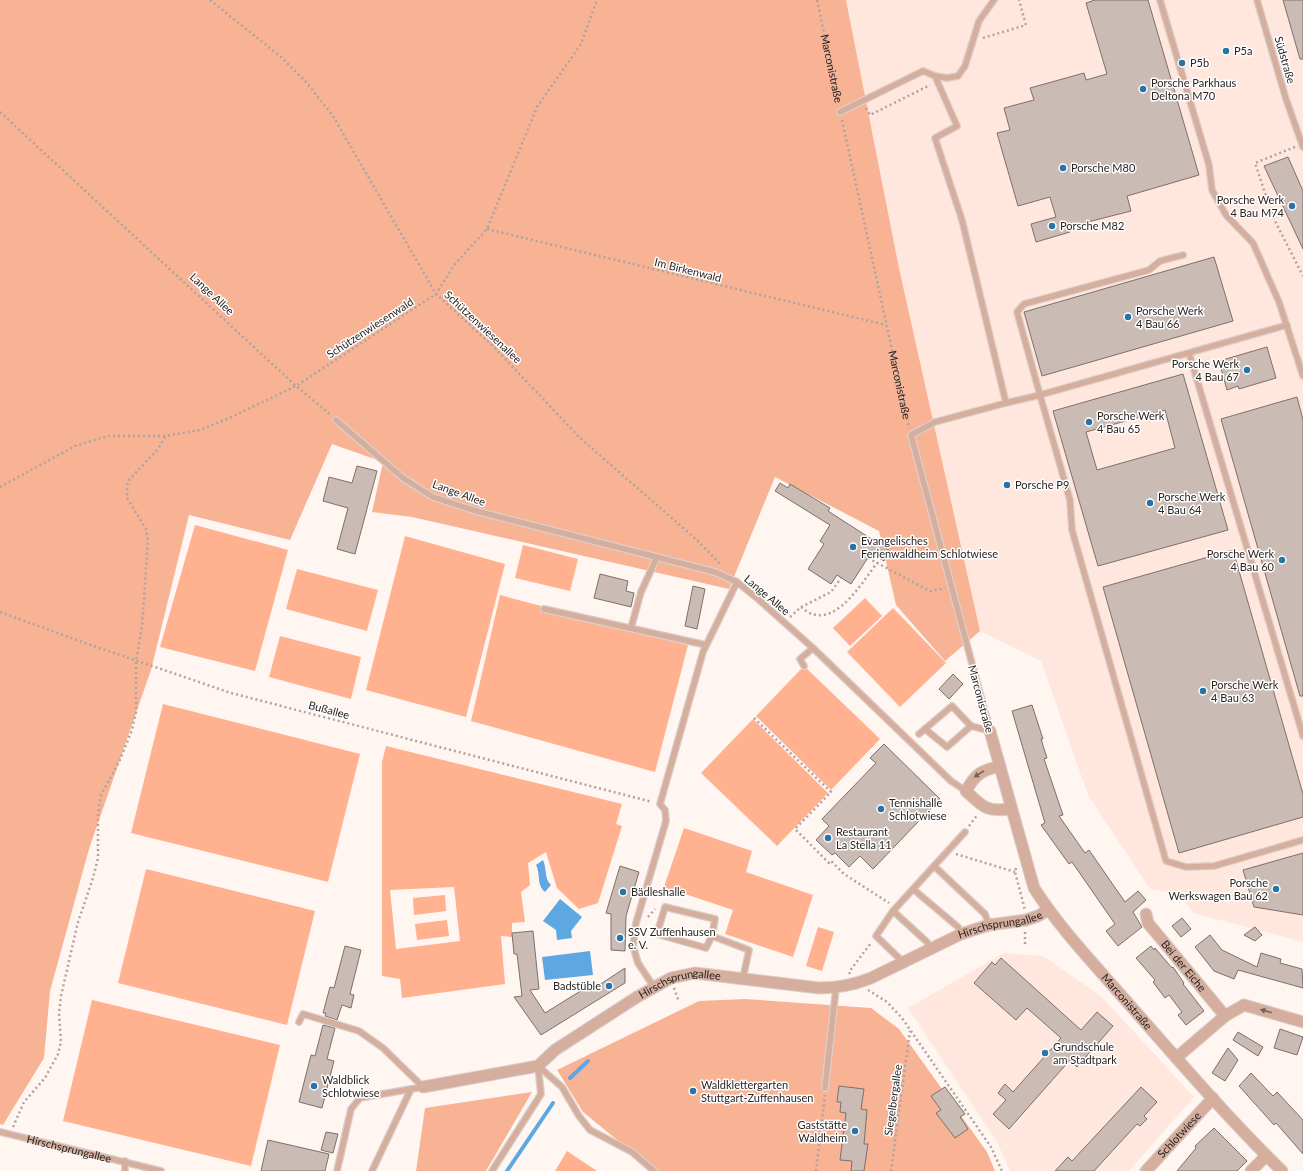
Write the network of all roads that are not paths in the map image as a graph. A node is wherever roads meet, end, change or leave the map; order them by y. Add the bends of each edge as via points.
1 (994, 0) edge
2 (1160, 0) edge
3 (1257, 0) edge
4 (937, 79) junction
5 (840, 112) road end
6 (1302, 146) edge
7 (1183, 255) dead end
8 (1288, 325) junction
9 (1189, 353) junction
10 (1303, 376) edge
11 (1040, 394) junction
12 (1006, 403) junction
13 (336, 420) road end
14 (657, 558) junction
15 (737, 582) junction
16 (544, 609) dead end
17 (631, 628) junction
18 (706, 645) junction
19 (813, 648) junction
20 (804, 666) dead end
21 (970, 726) junction
22 (926, 729) junction
23 (990, 732) junction
24 (919, 734) dead end
25 (1303, 736) edge
26 (1000, 766) junction
27 (966, 791) junction
28 (1011, 809) junction
29 (964, 832) road end
30 (1303, 840) edge
31 (934, 866) junction
32 (913, 889) junction
33 (894, 909) junction
34 (1048, 910) junction
35 (1146, 914) dead end
36 (989, 925) junction
37 (961, 934) junction
38 (712, 936) junction
39 (930, 948) junction
40 (902, 961) junction
41 (742, 978) junction
42 (654, 987) junction
43 (836, 988) junction
44 (1225, 1016) junction
45 (299, 1022) dead end
46 (1303, 1022) edge
47 (1176, 1058) junction
48 (538, 1066) junction
49 (417, 1088) junction
50 (826, 1088) road end
51 (1213, 1098) junction
52 (0, 1132) edge
53 (1266, 1156) junction
54 (125, 1161) junction
55 (125, 1171) edge
56 (161, 1171) edge
57 (337, 1171) edge
58 (372, 1171) edge
59 (492, 1171) edge
60 (654, 1171) edge
61 (1146, 1171) edge
62 (1251, 1171) edge
63 (1282, 1171) edge

1 - 4 lane via 979,21 965,66 958,76
2 - 8 lane via 1209,165 1212,190 1226,215 1253,243
3 - 6 lane, Südstraße
4 - 5 lane via 923,72
4 - 12 lane via 957,126 935,138 962,220
7 - 11 lane via 1160,261 1149,270 1024,304 1017,312
8 - 9 lane
8 - 10 lane
9 - 11 lane
9 - 25 lane
11 - 12 lane
11 - 30 lane via 1070,500 1072,530 1166,861 1186,867 1214,866
12 - 23 lane, Marconistraße via 935,422 911,435
13 - 14 lane, Lange Allee via 403,478 433,497 476,511
14 - 15 lane, Lange Allee via 714,572
14 - 17 lane via 641,592
15 - 18 lane
15 - 19 lane, Lange Allee
16 - 17 lane
17 - 18 lane
18 - 42 lane via 660,804 665,810 666,822 636,923 633,946 638,963
19 - 20 lane via 800,659
19 - 27 lane, Lange Allee via 940,772
21 - 22 lane via 947,747
21 - 22 lane via 952,706
21 - 23 lane
22 - 24 lane
23 - 26 street, Marconistraße
26 -> 27 street via 984,770 974,776
26 - 28 street, Marconistraße
27 - 28 street via 983,808 999,811
28 - 34 street, Marconistraße via 1034,888
29 - 31 lane
31 - 32 lane
31 - 36 lane via 985,914
32 - 33 lane
32 - 37 lane via 958,927
33 - 39 lane
33 - 40 lane via 876,936
34 - 36 street, Hirschsprungallee via 1026,920
34 - 47 street, Marconistraße
35 - 44 street, Bei der Eiche via 1148,923
36 - 37 street, Hirschsprungallee
37 - 39 street, Hirschsprungallee
38 - 38 lane via 716,920 665,907 657,934 706,948
38 - 41 lane via 750,950
39 - 40 street, Hirschsprungallee
40 - 43 street, Hirschsprungallee via 856,984
41 - 42 street, Hirschsprungallee via 695,973 670,978
41 - 43 street, Hirschsprungallee
42 - 48 street, Hirschsprungallee via 555,1050
43 - 50 lane
46 -> 44 street via 1244,1005
44 - 47 street
45 - 49 lane via 303,1014 359,1031 383,1048
47 - 51 street, Marconistraße
48 - 49 street
48 - 59 lane via 541,1094
48 - 60 lane via 562,1087 590,1130 632,1152
49 - 57 lane via 360,1098 351,1109
49 - 58 lane
51 - 53 street, Marconistraße
51 - 61 street, Schlotwiese
52 - 54 lane, Hirschsprungallee
53 - 62 street
53 - 63 street, Marconistraße
54 - 55 lane
54 - 56 lane, Hirschsprungallee

